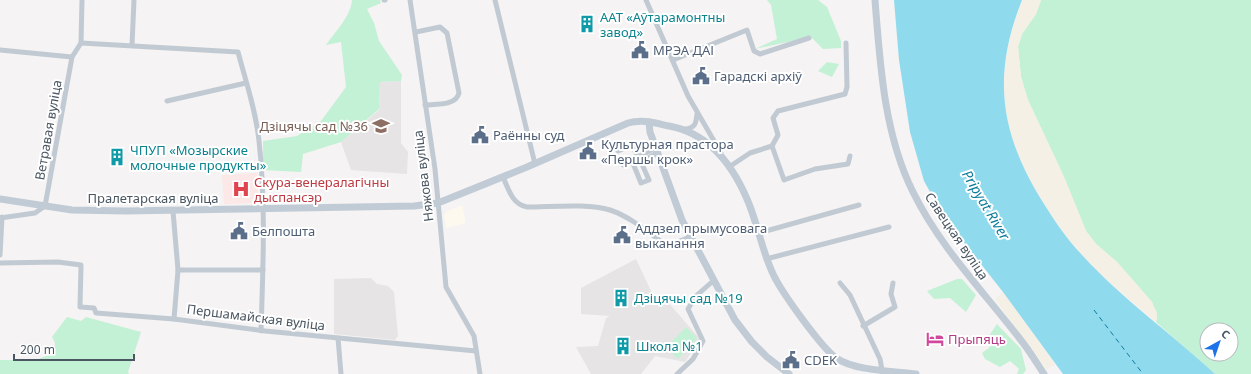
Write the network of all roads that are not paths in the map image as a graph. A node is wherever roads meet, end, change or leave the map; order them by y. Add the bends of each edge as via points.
1 (82, 0) edge
2 (134, 0) edge
3 (410, 0) edge
4 (495, 0) edge
5 (646, 0) edge
6 (875, 0) edge
7 (416, 32) junction
8 (809, 38) dead end
9 (81, 42) junction
10 (846, 43) dead end
11 (132, 45) junction
12 (0, 50) edge
13 (72, 57) junction
14 (673, 60) junction
15 (246, 83) junction
16 (167, 101) dead end
17 (425, 105) junction
18 (697, 114) junction
19 (649, 122) junction
20 (686, 129) junction
21 (772, 146) junction
22 (618, 151) dead end
23 (656, 151) junction
24 (850, 156) dead end
25 (639, 159) junction
26 (632, 161) junction
27 (535, 164) junction
28 (727, 164) junction
29 (623, 165) dead end
30 (503, 177) junction
31 (0, 199) edge
32 (438, 203) junction
33 (859, 205) dead end
34 (45, 206) junction
35 (264, 209) junction
36 (173, 211) junction
37 (1, 218) edge
38 (889, 227) dead end
39 (758, 233) junction
40 (690, 237) junction
41 (0, 255) edge
42 (766, 259) junction
43 (0, 263) edge
44 (178, 270) junction
45 (263, 270) junction
46 (713, 281) junction
47 (840, 283) dead end
48 (893, 283) dead end
49 (174, 319) junction
50 (863, 326) junction
51 (261, 330) junction
52 (338, 338) junction
53 (476, 351) junction
54 (882, 370) junction
55 (341, 374) edge
56 (480, 374) edge
57 (677, 374) edge
58 (789, 374) edge
59 (916, 374) edge
60 (1044, 374) edge

1 - 9 street, Ветравая вуліца
2 - 11 street
3 - 7 street, Няжова вуліца
4 - 27 street
5 - 14 street
6 - 60 main road, Савецкая вуліца via 882,80 894,139 913,192 951,253 1021,339
7 - 17 street, Няжова вуліца
7 - 17 street via 440,27 447,33 460,93 454,102
8 - 14 street via 760,54 754,51 747,30
9 - 11 street
9 - 13 street, Ветравая вуліца
10 - 21 street via 845,94 778,111 773,118 778,135
11 - 15 street via 238,52
12 - 13 street
13 - 34 street, Ветравая вуліца
14 - 18 street
15 - 16 street
15 - 35 street via 259,141
17 - 32 street, Няжова вуліца
18 - 20 street via 696,125
18 - 28 street
19 - 20 main road, Пралетарская вуліца
19 - 23 main road
19 - 27 main road, Пралетарская вуліца via 628,123
20 - 28 main road, Пралетарская вуліца via 703,140
21 - 24 street via 784,180 815,169 848,164
21 - 28 street
22 - 25 street via 632,144
23 - 25 street
23 - 40 main road
25 - 26 street
25 - 26 street via 649,180 641,183
26 - 29 street
27 - 30 main road, Пралетарская вуліца
28 - 39 main road, Пралетарская вуліца via 747,198
30 - 32 main road, Пралетарская вуліца
30 - 40 street via 519,205 610,210 643,228 667,246
31 - 34 main road, Пралетарская вуліца
32 - 35 main road, Пралетарская вуліца via 367,208
32 - 53 street, Няжова вуліца via 446,287 474,336
33 - 39 street
34 - 36 main road, Пралетарская вуліца via 72,210
34 - 37 street via 35,213
35 - 36 main road, Пралетарская вуліца
35 - 45 street
36 - 44 street
37 - 41 street
38 - 42 street
39 - 42 main road, Пралетарская вуліца
40 - 46 main road
42 - 54 main road, Пралетарская вуліца via 790,302 836,358 858,366
43 - 49 street, Першамайская вуліца via 58,262 80,265 80,307 94,308 96,313
44 - 45 street
44 - 49 street
45 - 51 street
46 - 57 street via 696,296 688,309 703,341 692,359
46 - 58 main road via 735,320 752,342 767,358
47 - 50 street via 850,295
48 - 50 street via 891,294 895,307
49 - 51 street, Першамайская вуліца
50 - 54 street via 880,359
51 - 52 street, Першамайская вуліца
52 - 53 street, Першамайская вуліца
52 - 55 street
53 - 56 street, Няжова вуліца
54 - 59 main road, Пралетарская вуліца

